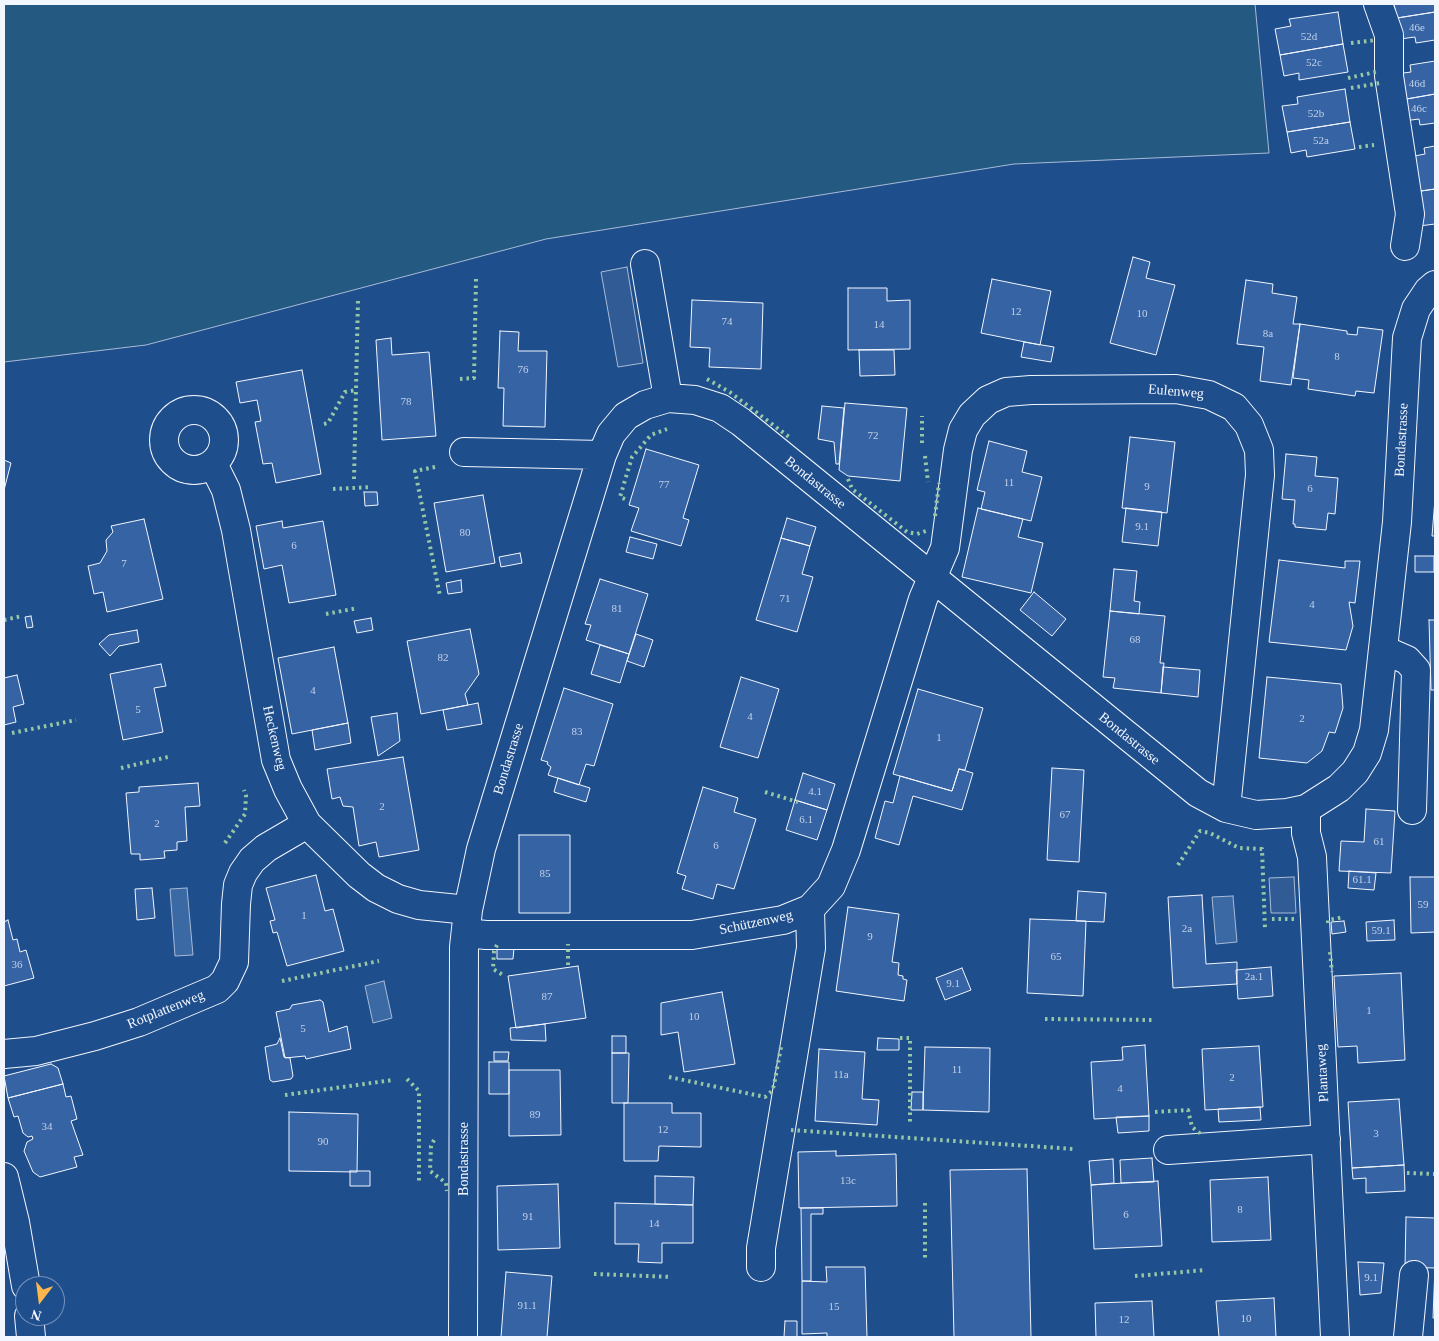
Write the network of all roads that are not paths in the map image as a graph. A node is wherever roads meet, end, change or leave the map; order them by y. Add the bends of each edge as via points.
1 (1378, 4) edge
2 (1405, 246) dead end
3 (645, 264) dead end
4 (1435, 285) edge
5 (668, 398) junction
6 (464, 452) dead end
7 (602, 455) junction
8 (213, 464) dead end
9 (932, 579) junction
10 (1384, 650) junction
11 (1226, 808) junction
12 (1306, 809) junction
13 (1412, 810) dead end
14 (307, 824) junction
15 (810, 909) junction
16 (467, 922) junction
17 (4, 1054) edge
18 (1326, 1139) junction
19 (1168, 1150) dead end
20 (4, 1177) edge
21 (761, 1267) dead end
22 (1414, 1275) dead end
23 (24, 1276) edge
24 (464, 1337) edge
25 (1335, 1337) edge
26 (1408, 1337) edge

1 - 2 street via 1389,35 1389,76 1410,214
3 - 5 street
4 - 10 street, Bondastrasse via 1416,309 1407,338 1403,448
5 - 7 street, Bondastrasse via 645,405 626,416 611,434
5 - 9 street, Bondastrasse via 695,400 720,408 741,422
6 - 7 street
7 - 16 street, Bondastrasse via 482,849
8 - 14 street, Heckenweg via 226,490 236,530 276,760
9 - 11 street, Bondastrasse via 1178,778
9 - 11 street, Eulenweg via 945,548 963,430 972,415 988,400 1006,392 1031,390 1176,389 1209,395 1234,407 1249,425 1259,450 1260,475
9 - 15 street, Schützenweg via 923,599 846,850 831,886
10 - 12 street, Bondastrasse via 1374,730 1367,753 1339,788
10 - 13 street via 1407,660 1416,670
11 - 12 street, Bondastrasse via 1256,815
12 - 18 street, Plantaweg via 1306,833 1312,857
14 - 16 street, Heckenweg via 359,876 376,888 398,899
14 - 17 street, Rotplattenweg via 266,848 243,873 236,904 234,962 225,981 217,989 147,1019 95,1036 36,1051
15 - 16 street, Schützenweg via 783,920 692,935 486,935
15 - 21 street via 811,948 761,1248
16 - 24 street, Bondastrasse
18 - 19 street
18 - 25 street, Plantaweg
20 - 23 street
22 - 26 street

